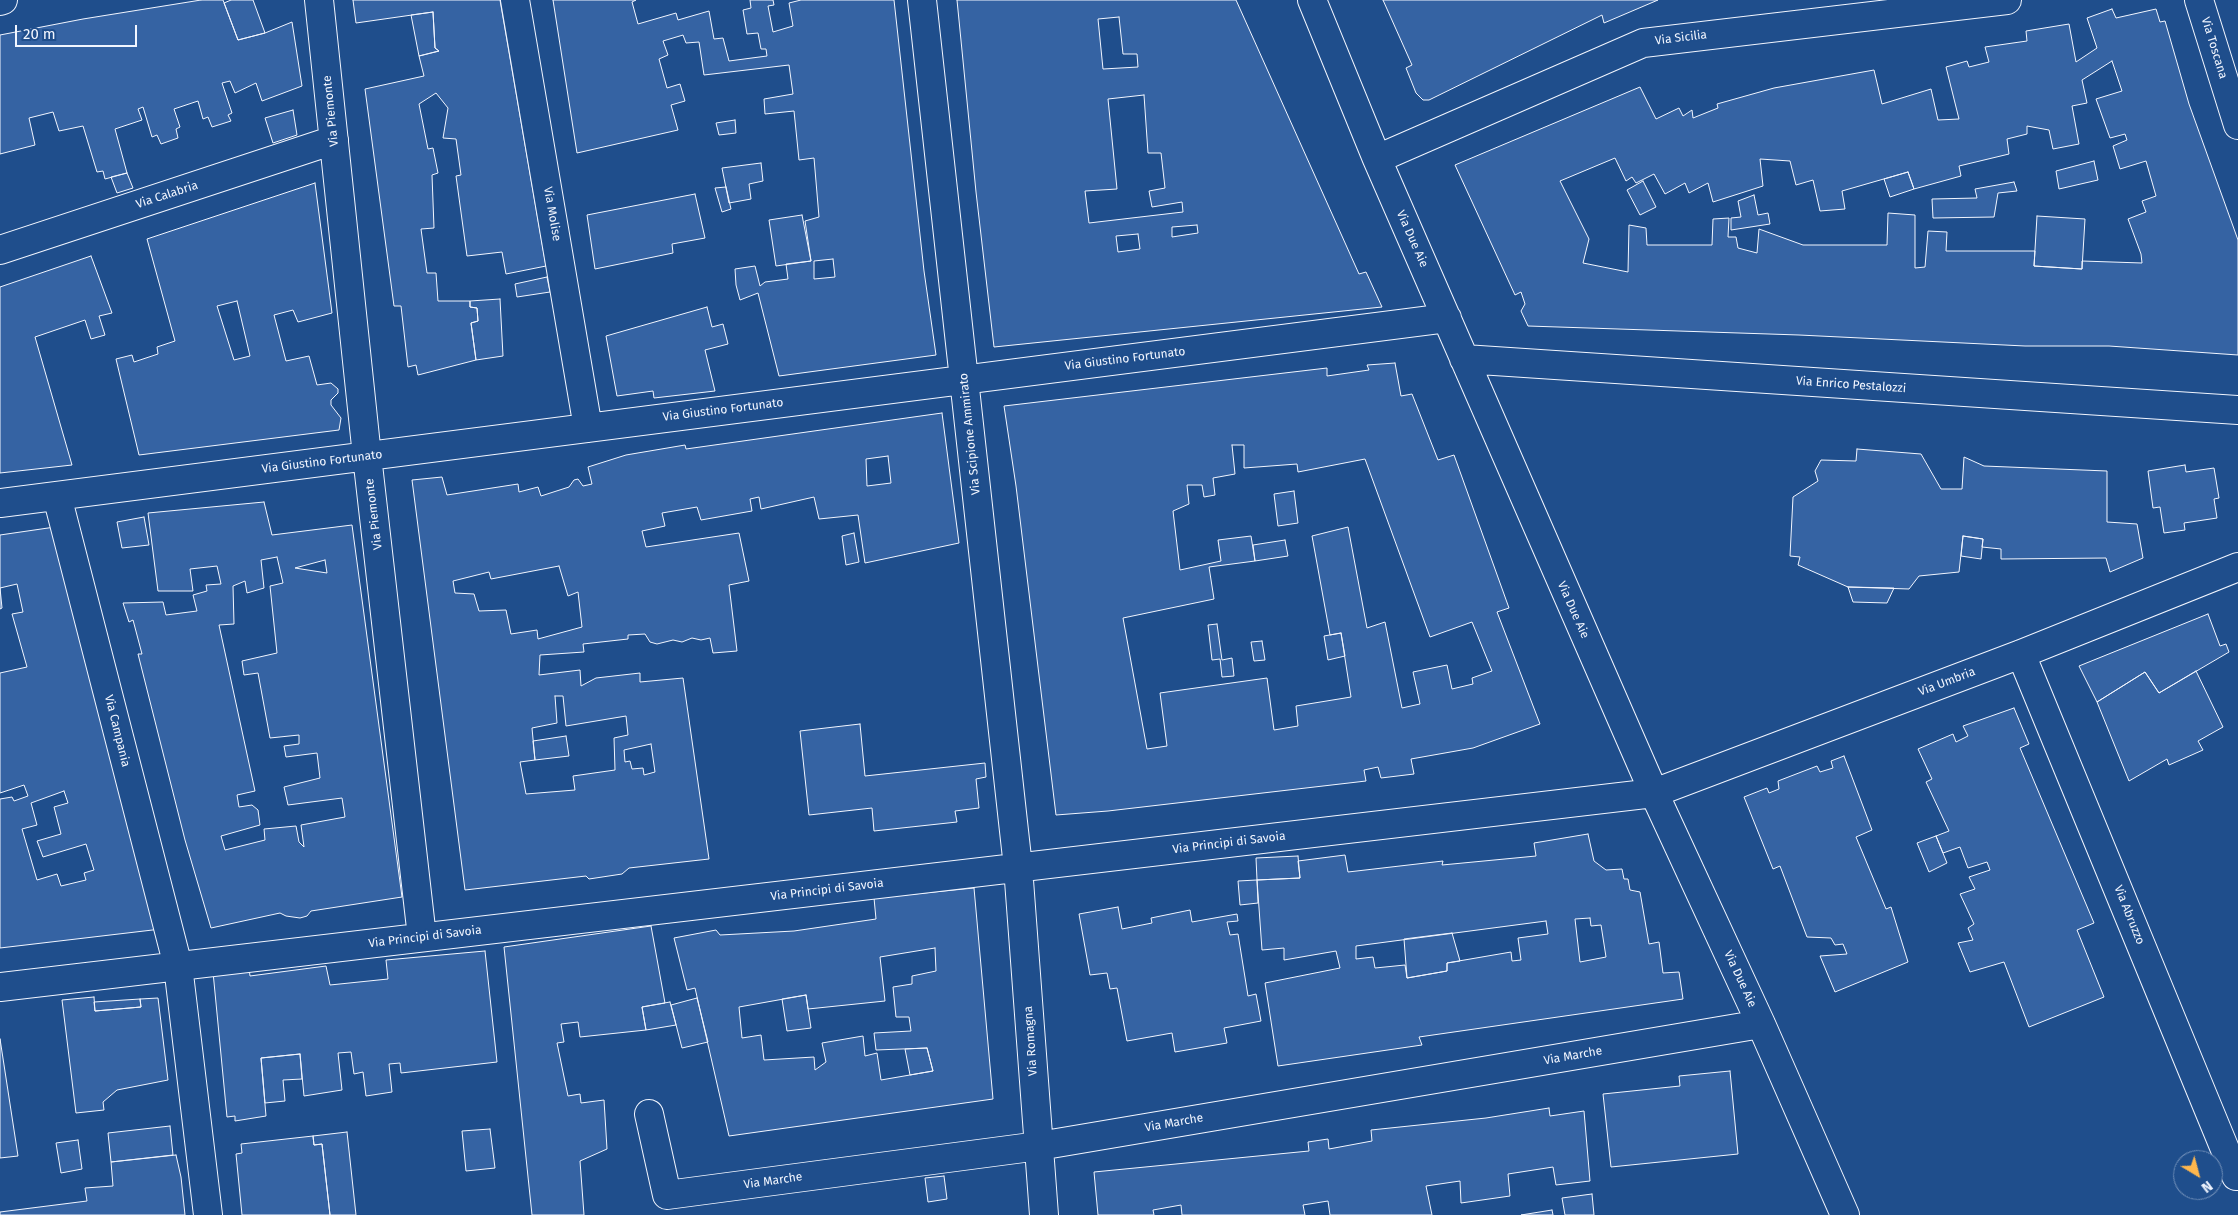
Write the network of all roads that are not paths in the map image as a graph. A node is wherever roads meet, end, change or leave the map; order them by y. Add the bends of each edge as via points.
1 (319, 0) edge
2 (515, 0) edge
3 (922, 0) edge
4 (1312, 0) edge
5 (2007, 0) edge
6 (2200, 0) edge
7 (2238, 124) edge
8 (334, 140) junction
9 (1377, 159) junction
10 (0, 250) edge
11 (1447, 318) junction
12 (1464, 359) junction
13 (964, 380) junction
14 (2238, 410) edge
15 (588, 428) junction
16 (367, 456) junction
17 (57, 496) junction
18 (0, 503) edge
19 (2238, 567) edge
20 (2021, 654) junction
21 (1654, 794) junction
22 (1018, 867) junction
23 (422, 937) junction
24 (178, 966) junction
25 (0, 987) edge
26 (1761, 1024) junction
27 (650, 1114) dead end
28 (1040, 1146) junction
29 (2236, 1176) dead end
30 (208, 1215) edge
31 (1044, 1215) edge
32 (1845, 1215) edge

1 - 8 street, Via Piemonte
2 - 15 street, Via Molise
3 - 13 street, Via Scipione Ammirato
4 - 9 street, Via Due Aie
5 - 9 street, Via Sicilia via 1643,43
6 - 7 street, Via Toscana
8 - 10 street, Via Calabria
8 - 16 street, Via Piemonte
9 - 11 street, Via Due Aie
11 - 12 street, Via Due Aie
11 - 13 street, Via Giustino Fortunato
12 - 14 street, Via Enrico Pestalozzi
12 - 21 street, Via Due Aie
13 - 15 street, Via Giustino Fortunato
13 - 22 street, Via Scipione Ammirato
15 - 16 street, Via Giustino Fortunato
16 - 17 street, Via Giustino Fortunato
16 - 23 street, Via Piemonte
17 - 18 street, Via Giustino Fortunato
17 - 24 street, Via Campania
19 - 20 street, Via Umbria
20 - 21 street, Via Umbria
20 - 29 street, Via Abruzzo
21 - 22 street, Via Principi di Savoia
21 - 26 street, Via Due Aie
22 - 23 street, Via Principi di Savoia
22 - 28 street, Via Romagna
23 - 24 street, Via Principi di Savoia
24 - 25 street, Via Principi di Savoia
24 - 30 street, Via Campania
26 - 28 street, Via Marche
26 - 32 street, Via Due Aie
27 - 28 street, Via Marche via 667,1195
28 - 31 street, Via Romagna

